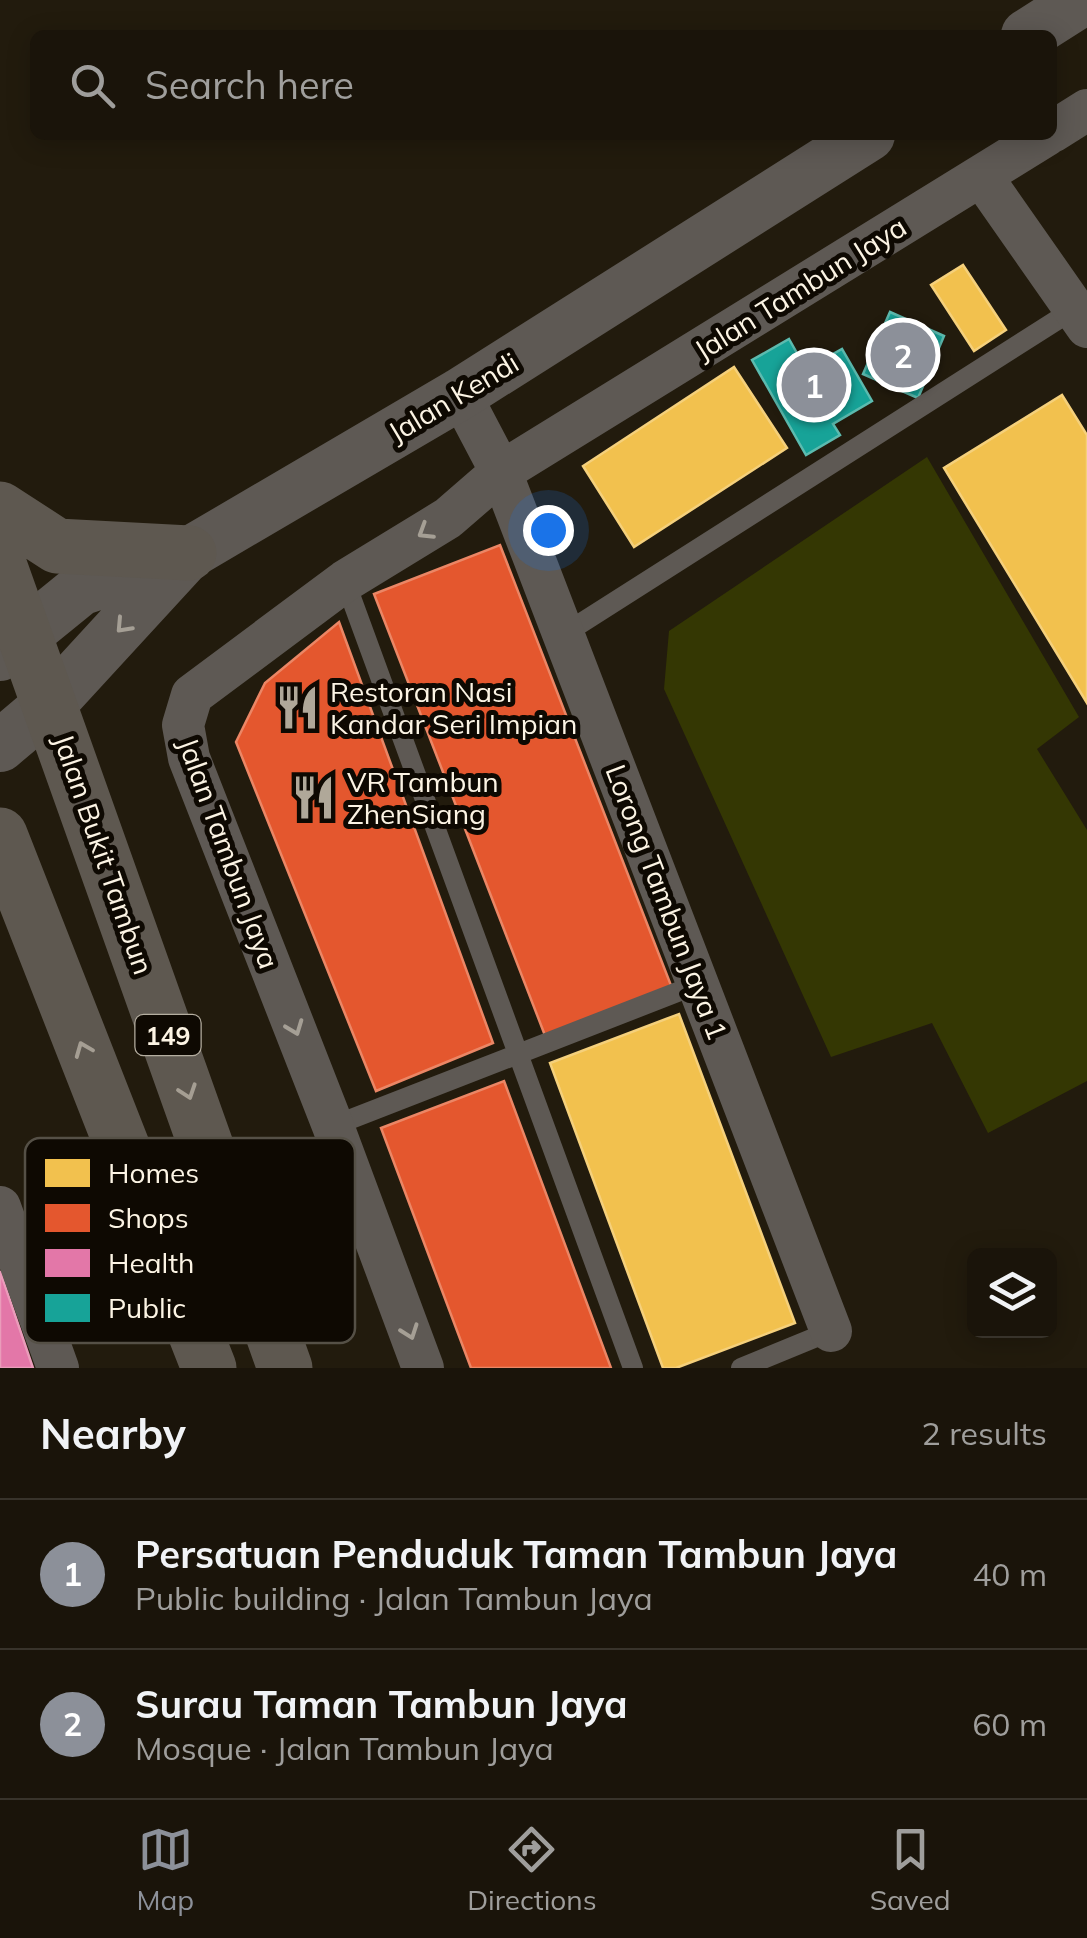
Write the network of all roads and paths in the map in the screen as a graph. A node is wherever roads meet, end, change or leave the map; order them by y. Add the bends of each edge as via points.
1 (1082, 0) edge
2 (1035, 30) edge
3 (1087, 110) edge
4 (1057, 129) edge
5 (861, 140) edge
6 (1041, 140) edge
7 (982, 177) junction
8 (1083, 312) edge
9 (460, 394) junction
10 (501, 472) junction
11 (0, 508) edge
12 (188, 554) junction
13 (0, 566) edge
14 (345, 581) junction
15 (564, 634) junction
16 (14, 646) edge
17 (51, 703) junction
18 (0, 746) edge
19 (3, 852) edge
20 (698, 984) junction
21 (518, 1054) junction
22 (333, 1126) junction
23 (117, 1138) edge
24 (204, 1138) edge
25 (337, 1138) edge
26 (355, 1185) edge
27 (0, 1207) edge
28 (25, 1276) edge
29 (832, 1332) joint
30 (49, 1343) edge
31 (199, 1343) edge
32 (276, 1343) edge
33 (58, 1368) edge
34 (209, 1368) edge
35 (285, 1368) edge
36 (423, 1368) edge
37 (632, 1368) edge
38 (741, 1368) edge

1 - 2 street
3 - 4 street, Jalan Tambun Jaya
5 - 9 street, Jalan Kendi
6 - 7 street, Jalan Tambun Jaya
7 - 8 street
7 - 10 street, Jalan Tambun Jaya
8 - 15 lane
9 - 10 street
9 - 12 street, Jalan Kendi
10 -> 14 street, Jalan Tambun Jaya via 448,518
10 - 15 street, Lorong Tambun Jaya 1
11 - 12 main road via 56,546
12 - 16 street, Jalan Kendi via 80,590
12 -> 17 street
13 - 16 main road, Jalan Bukit Tambun / 149
14 - 21 lane
14 -> 22 street, Jalan Tambun Jaya via 192,695 182,725 188,758
15 - 20 street, Lorong Tambun Jaya 1
16 - 17 main road, Jalan Bukit Tambun / 149
17 - 18 street
17 -> 24 main road, Jalan Bukit Tambun / 149
23 -> 19 main road
20 - 21 lane
20 - 29 street, Lorong Tambun Jaya 1
21 - 22 lane
21 - 37 lane
22 -> 25 street, Jalan Tambun Jaya
26 -> 36 street, Jalan Tambun Jaya
27 - 28 street
29 - 38 lane
30 - 33 street
34 -> 31 main road
32 -> 35 main road, Jalan Bukit Tambun / 149

